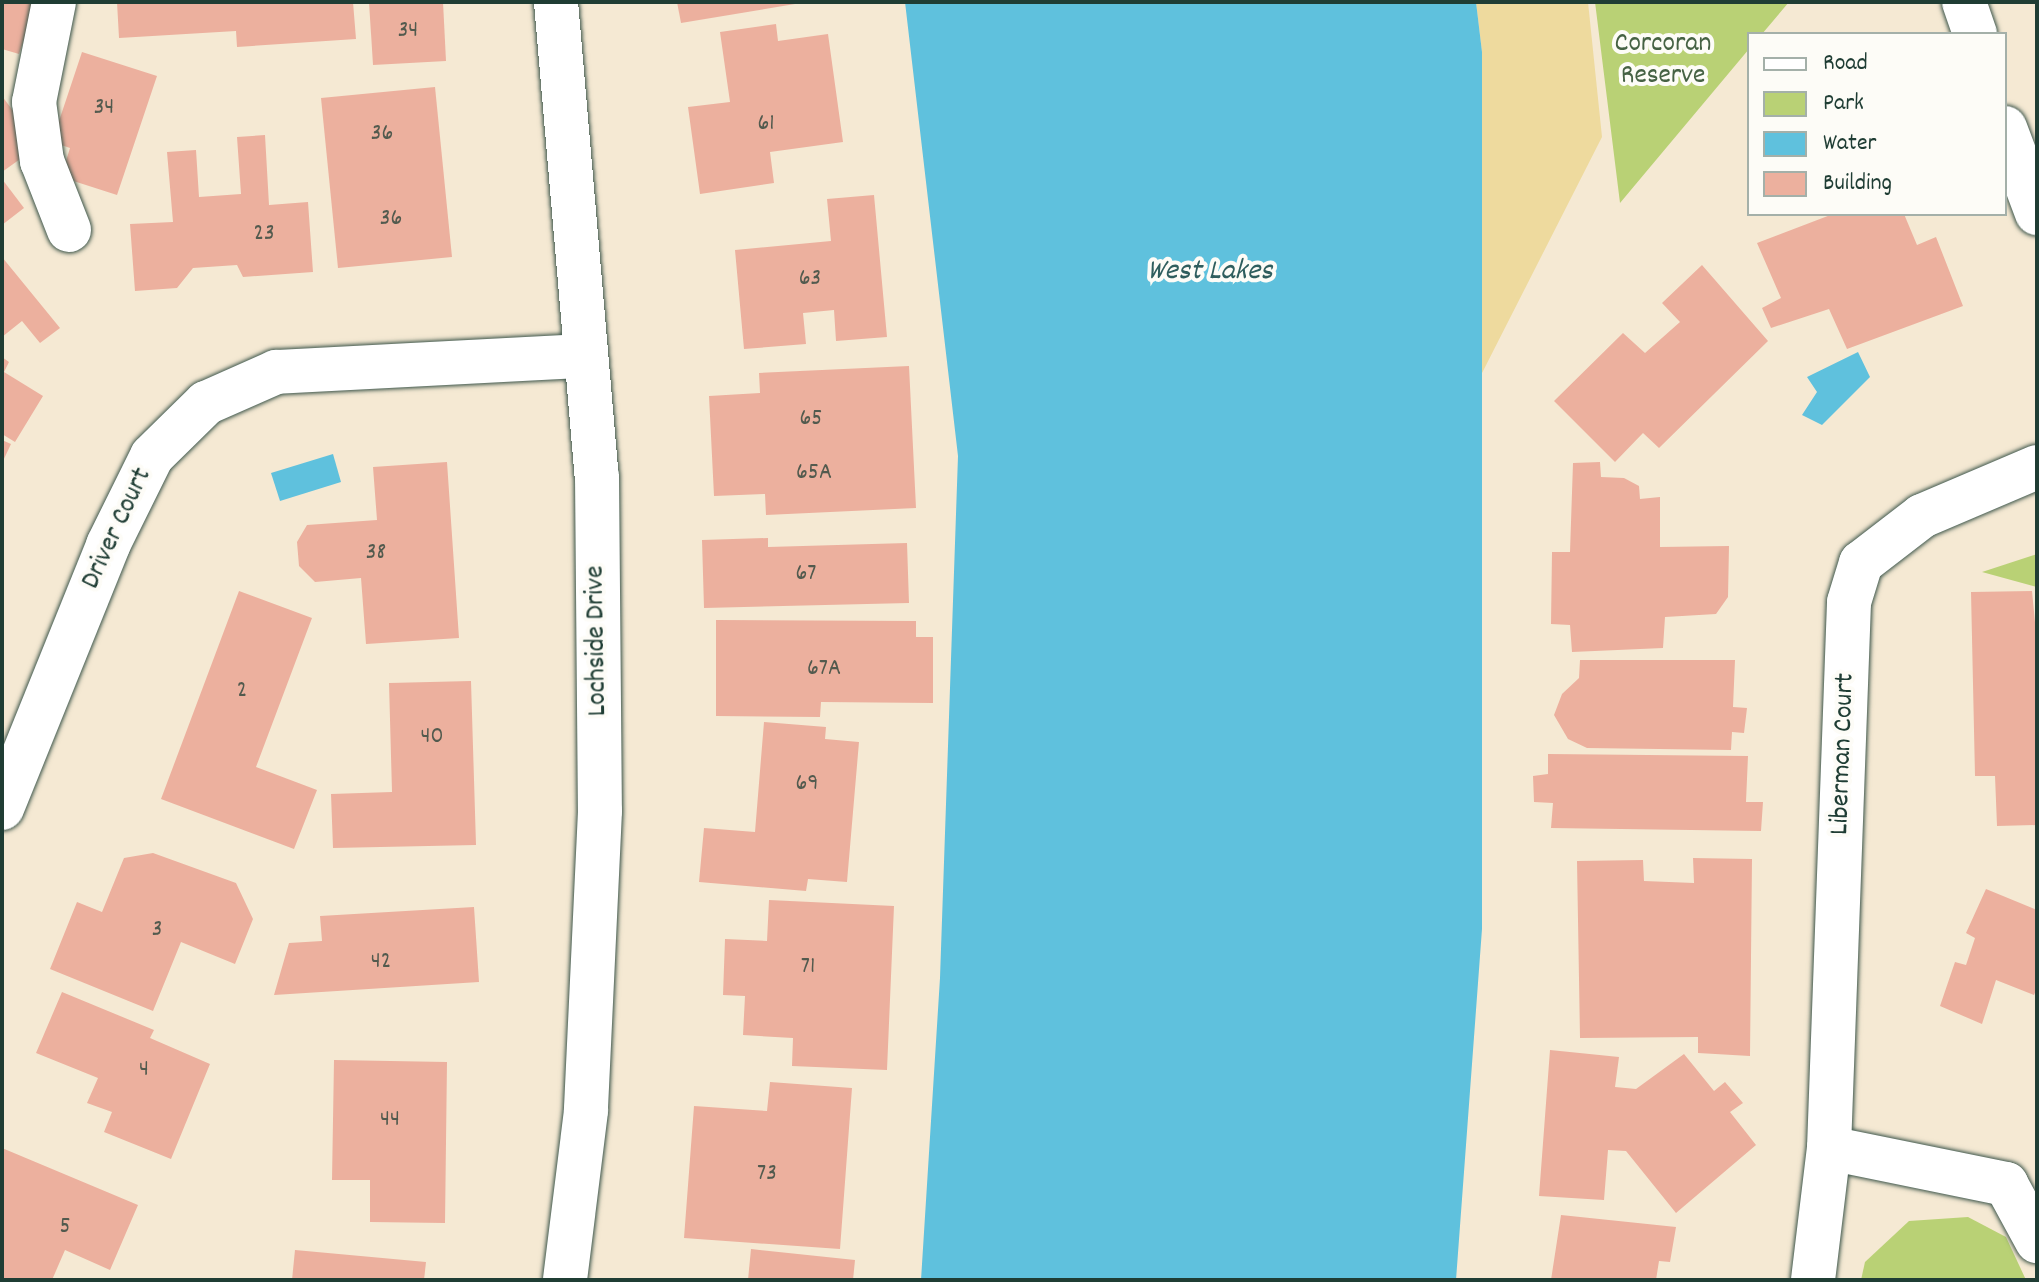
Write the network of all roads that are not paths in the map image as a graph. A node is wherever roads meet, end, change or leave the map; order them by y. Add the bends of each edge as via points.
1 (54, 2) edge
2 (556, 2) edge
3 (1964, 2) edge
4 (1974, 32) edge
5 (2007, 133) edge
6 (2037, 213) edge
7 (69, 230) dead end
8 (586, 356) junction
9 (2037, 467) edge
10 (2, 808) edge
11 (1829, 1148) junction
12 (2037, 1241) edge
13 (565, 1280) edge
14 (1813, 1280) edge

1 - 7 street via 34,102 42,161
2 - 8 street, Lochside Drive
3 - 4 street
5 - 6 street
8 - 10 street, Driver Court via 276,372 206,403 152,456 108,545
8 - 13 street, Lochside Drive via 597,476 600,811 586,1111
9 - 11 street, Liberman Court via 1922,516 1861,563 1849,602
11 - 12 street via 2006,1184
11 - 14 street, Liberman Court

